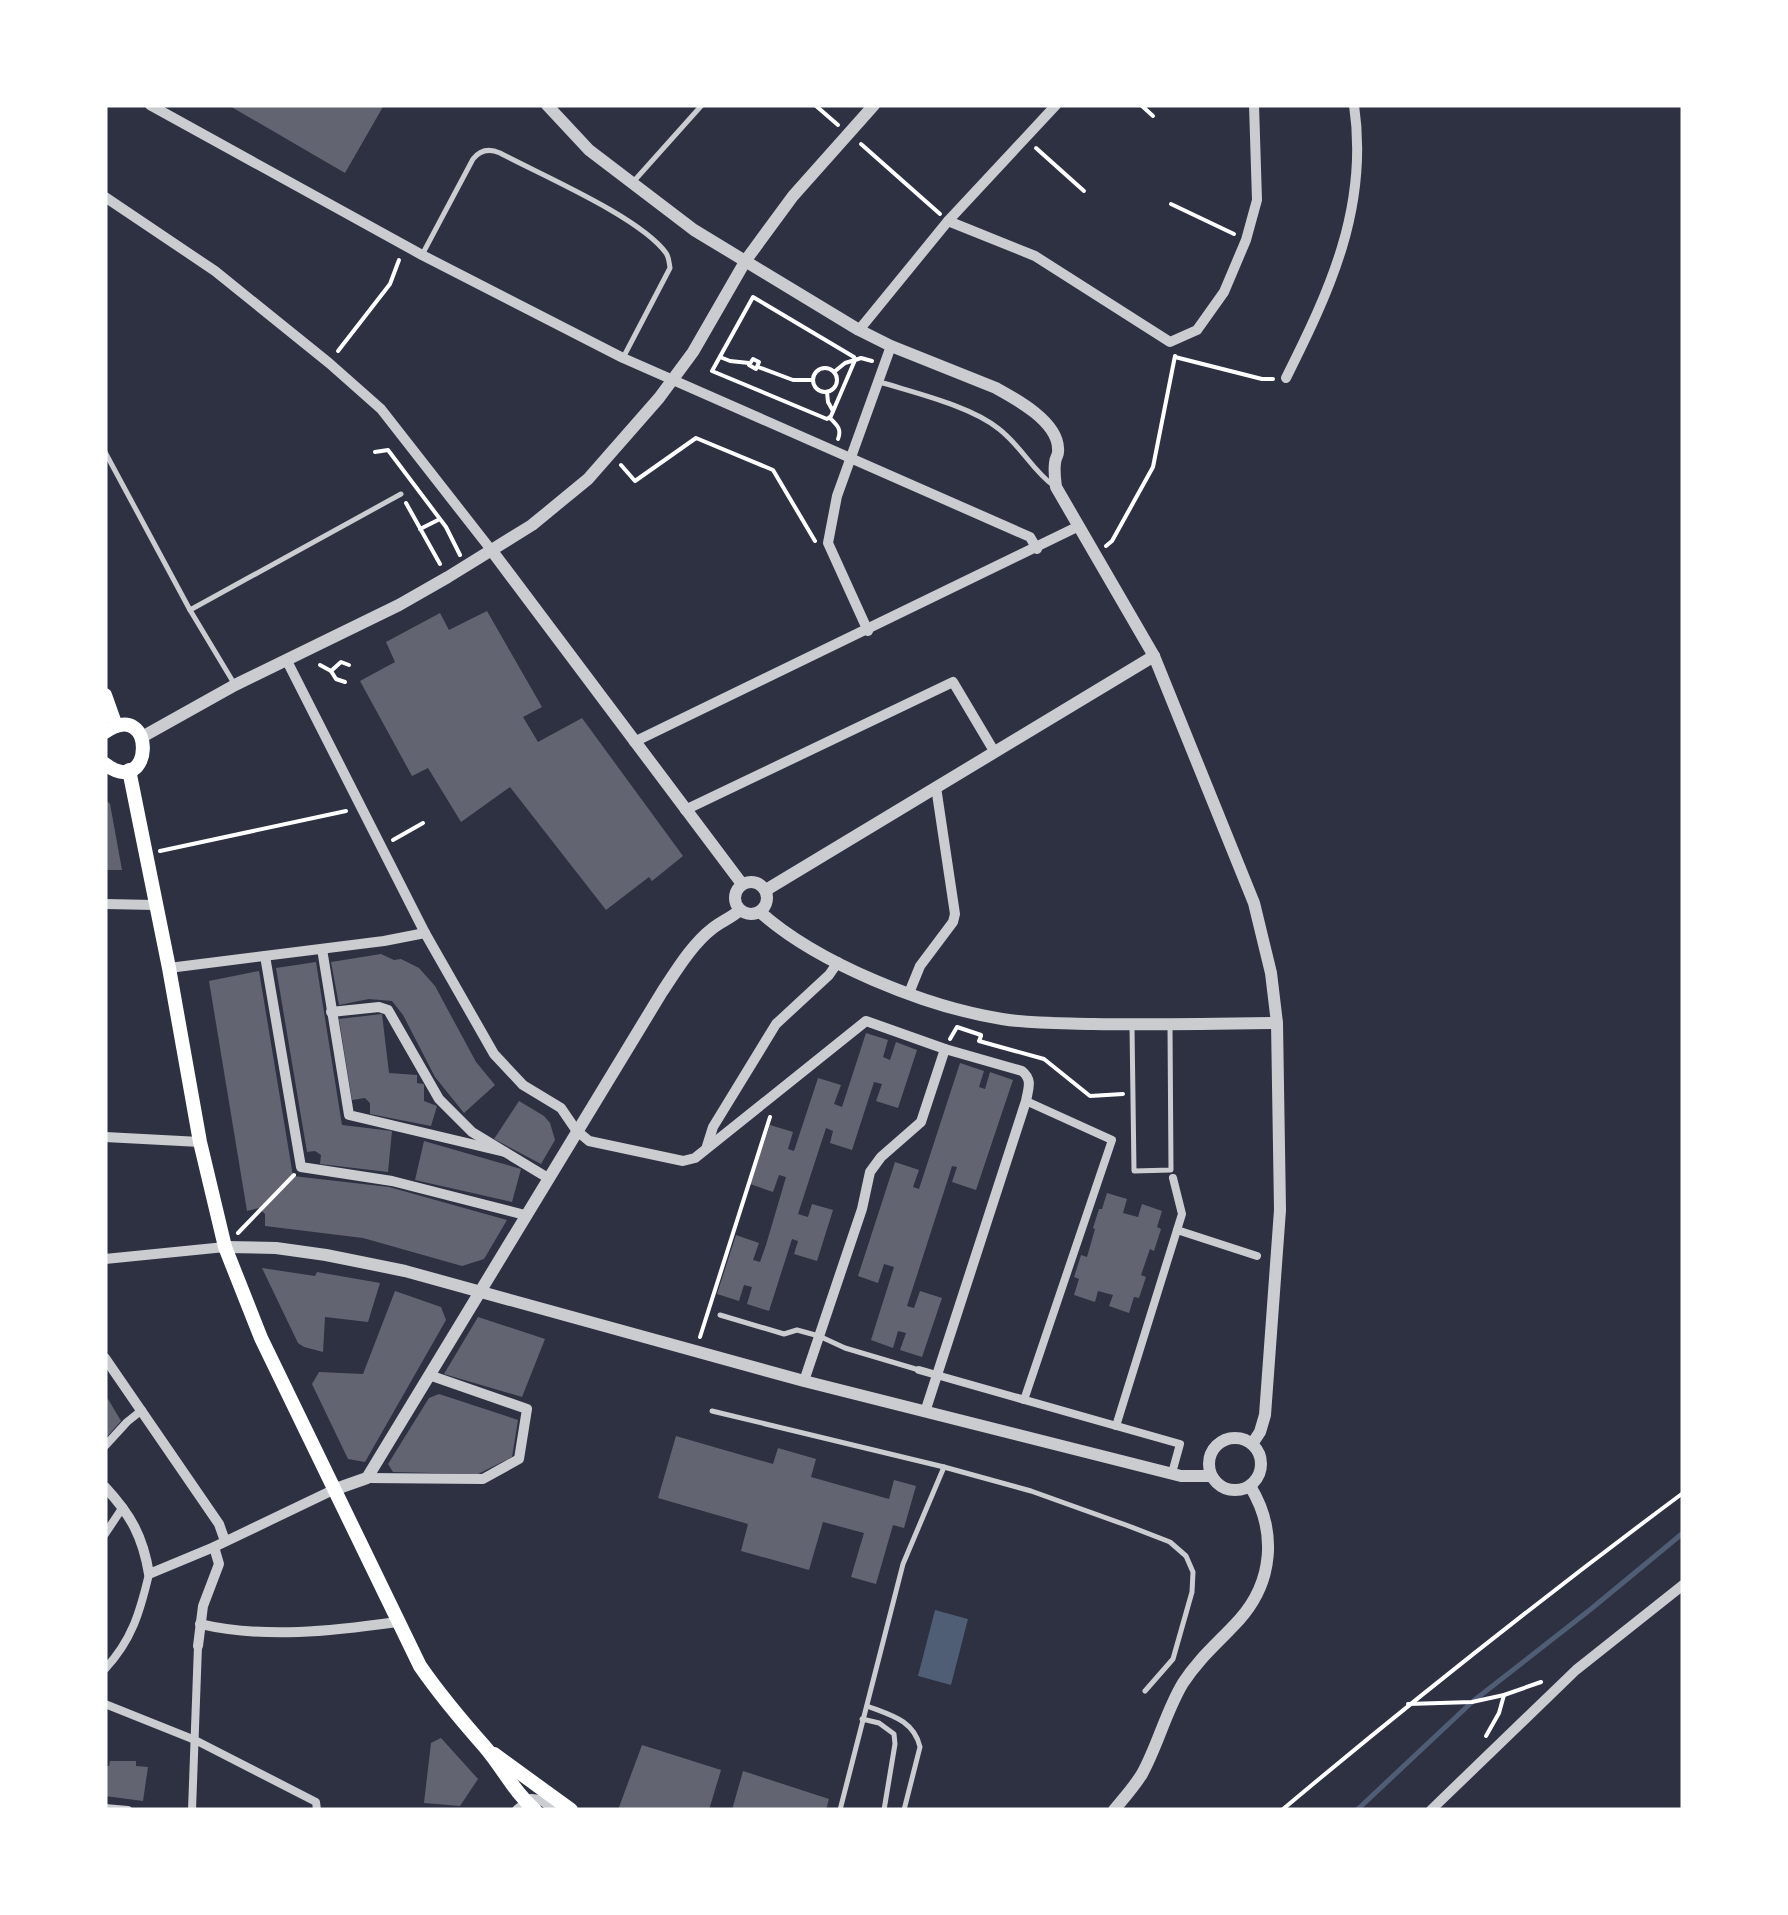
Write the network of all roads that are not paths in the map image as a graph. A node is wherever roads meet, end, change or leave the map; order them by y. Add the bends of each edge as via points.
1 (150, 105) edge
2 (547, 105) edge
3 (702, 105) edge
4 (874, 105) edge
5 (1056, 105) edge
6 (1254, 105) edge
7 (1354, 105) edge
8 (632, 183) junction
9 (105, 196) edge
10 (948, 221) junction
11 (422, 255) junction
12 (746, 260) junction
13 (858, 330) junction
14 (891, 346) junction
15 (623, 358) junction
16 (1286, 378) road end
17 (671, 380) junction
18 (878, 381) junction
19 (105, 452) edge
20 (850, 456) junction
21 (1056, 487) junction
22 (401, 494) road end
23 (1079, 526) junction
24 (1037, 549) junction
25 (492, 551) junction
26 (190, 610) junction
27 (868, 631) junction
28 (1154, 656) junction
29 (287, 661) junction
30 (235, 685) junction
31 (105, 694) edge
32 (111, 729) edge
33 (142, 737) junction
34 (634, 742) junction
35 (994, 751) junction
36 (105, 765) edge
37 (129, 770) junction
38 (936, 787) junction
39 (685, 810) junction
40 (742, 884) junction
41 (766, 890) junction
42 (105, 904) edge
43 (155, 905) junction
44 (740, 910) junction
45 (760, 912) junction
46 (425, 933) junction
47 (322, 949) junction
48 (265, 956) junction
49 (838, 962) junction
50 (168, 968) junction
51 (909, 993) junction
52 (331, 1012) junction
53 (1132, 1024) junction
54 (1276, 1024) junction
55 (1170, 1025) junction
56 (945, 1049) junction
57 (1026, 1102) junction
58 (576, 1130) junction
59 (105, 1137) edge
60 (200, 1142) junction
61 (707, 1146) junction
62 (505, 1152) junction
63 (548, 1178) junction
64 (1173, 1178) dead end
65 (525, 1215) junction
66 (1177, 1230) junction
67 (225, 1247) junction
68 (1257, 1256) dead end
69 (105, 1259) edge
70 (479, 1291) junction
71 (720, 1315) dead end
72 (819, 1336) junction
73 (105, 1358) edge
74 (919, 1370) joint
75 (937, 1375) junction
76 (429, 1376) junction
77 (804, 1381) junction
78 (1024, 1400) junction
79 (142, 1410) junction
80 (712, 1411) dead end
81 (925, 1412) junction
82 (1116, 1426) junction
83 (1252, 1444) junction
84 (105, 1446) edge
85 (944, 1467) junction
86 (1172, 1474) junction
87 (1212, 1476) junction
88 (366, 1478) junction
89 (1250, 1486) junction
90 (105, 1487) edge
91 (333, 1490) junction
92 (123, 1507) junction
93 (105, 1534) edge
94 (219, 1544) junction
95 (149, 1574) junction
96 (1683, 1585) edge
97 (397, 1622) junction
98 (200, 1624) junction
99 (198, 1646) joint
100 (105, 1669) edge
101 (1144, 1691) dead end
102 (105, 1704) edge
103 (866, 1706) junction
104 (862, 1719) junction
105 (195, 1740) junction
106 (485, 1748) junction
107 (525, 1807) edge
108 (105, 1808) edge
109 (125, 1810) edge
110 (192, 1810) edge
111 (316, 1810) edge
112 (557, 1810) edge
113 (571, 1810) edge
114 (840, 1810) edge
115 (884, 1810) edge
116 (904, 1810) edge
117 (1114, 1810) edge
118 (1431, 1810) edge

1 - 11 street
2 - 8 street
3 - 8 lane
4 - 12 street
5 - 10 street
6 - 10 street via 1257,200 1246,240 1224,292 1197,330 1170,342 1035,256
7 - 16 street via 1357,155 1346,240
8 - 12 street
9 - 25 street via 215,270 381,409
10 - 13 street
11 - 15 street
11 - 15 lane via 473,159 494,150 618,215 668,255 670,268
12 - 13 street
12 - 17 street
13 - 14 street
14 - 18 street
14 - 21 street via 1028,406 1056,439
15 - 17 street
17 - 20 street
17 - 25 street via 588,479
18 - 20 street
18 - 21 lane via 996,426
19 - 26 lane
20 - 24 street via 1030,537
20 - 27 street via 828,543
21 - 23 street
22 - 26 lane
23 - 24 street
23 - 28 street
24 - 27 street
25 - 29 street
25 - 34 street
26 - 30 lane
27 - 34 street
28 - 35 street
28 - 54 street via 1254,903
29 - 30 street
29 - 46 street
30 - 33 street
31 - 32 main road
32 - 33 main road via 131,727
33 - 37 main road via 143,757
34 - 39 street
35 - 38 street
35 - 39 street via 953,682
36 - 37 main road
37 - 43 main road
38 - 41 street
38 - 51 street via 955,914
39 - 40 street
40 - 41 street
40 - 44 street via 735,896
41 - 45 street
42 - 43 street
43 - 50 main road
44 - 45 street
44 - 58 street via 712,929 676,970
45 - 49 street
46 - 47 street
46 - 58 street via 494,1054 523,1085 560,1108
47 - 48 street
47 - 52 street
48 - 50 street
48 - 65 street via 302,1167 392,1181
49 - 51 street
49 - 61 street via 776,1024
50 - 60 main road
51 - 53 street via 1030,1022
52 - 62 street via 388,1010 438,1099
52 - 62 street via 348,1115
53 - 55 street
53 - 55 lane via 1134,1171 1172,1170
54 - 55 street
54 - 83 street via 1280,1210 1265,1415
56 - 57 street via 1022,1071 1030,1082
56 - 61 street via 866,1021
56 - 72 street via 922,1122 870,1172
57 - 75 street
57 - 78 street via 1112,1140
58 - 61 street via 589,1141 683,1162
58 - 63 street
59 - 60 street
60 - 67 main road
62 - 63 street
63 - 65 street
64 - 66 street via 1182,1214
65 - 70 street
66 - 68 street
66 - 82 street
67 - 69 street
67 - 70 street via 326,1255
67 - 91 main road
70 - 76 street
70 - 77 street
71 - 72 lane via 784,1334
72 - 74 lane
72 - 77 street
73 - 79 street
74 - 75 street
75 - 78 street
75 - 81 street
76 - 88 street
76 - 88 street via 527,1409 519,1459 484,1479
77 - 81 street
78 - 82 street
79 - 84 street
79 - 94 street via 219,1524
80 - 85 lane
81 - 86 street
82 - 86 street via 1180,1444
83 - 87 street via 1229,1438 1216,1446 1209,1460
83 - 89 street via 1262,1464
85 - 101 lane via 1126,1525 1170,1542 1186,1556 1192,1592 1173,1659
85 - 103 lane via 903,1564
86 - 87 street
87 - 89 street via 1224,1488
88 - 91 street
89 - 117 street via 1268,1530 1265,1578 1255,1600 1184,1683 1142,1774
90 - 92 street
91 - 94 street
91 - 97 main road
92 - 93 street
92 - 95 street via 137,1528
94 - 95 street
94 - 98 street
95 - 100 street via 139,1618
96 - 118 street via 1576,1670
97 - 98 street via 280,1632
97 - 106 main road via 430,1680
98 - 99 street
99 - 105 street
102 - 105 street
103 - 104 lane
103 - 116 lane via 901,1718 918,1739
104 - 114 lane
104 - 115 lane via 894,1734
105 - 110 street
105 - 111 street via 316,1802
106 - 107 main road
106 - 113 main road
107 - 112 street via 531,1799
108 - 109 street

